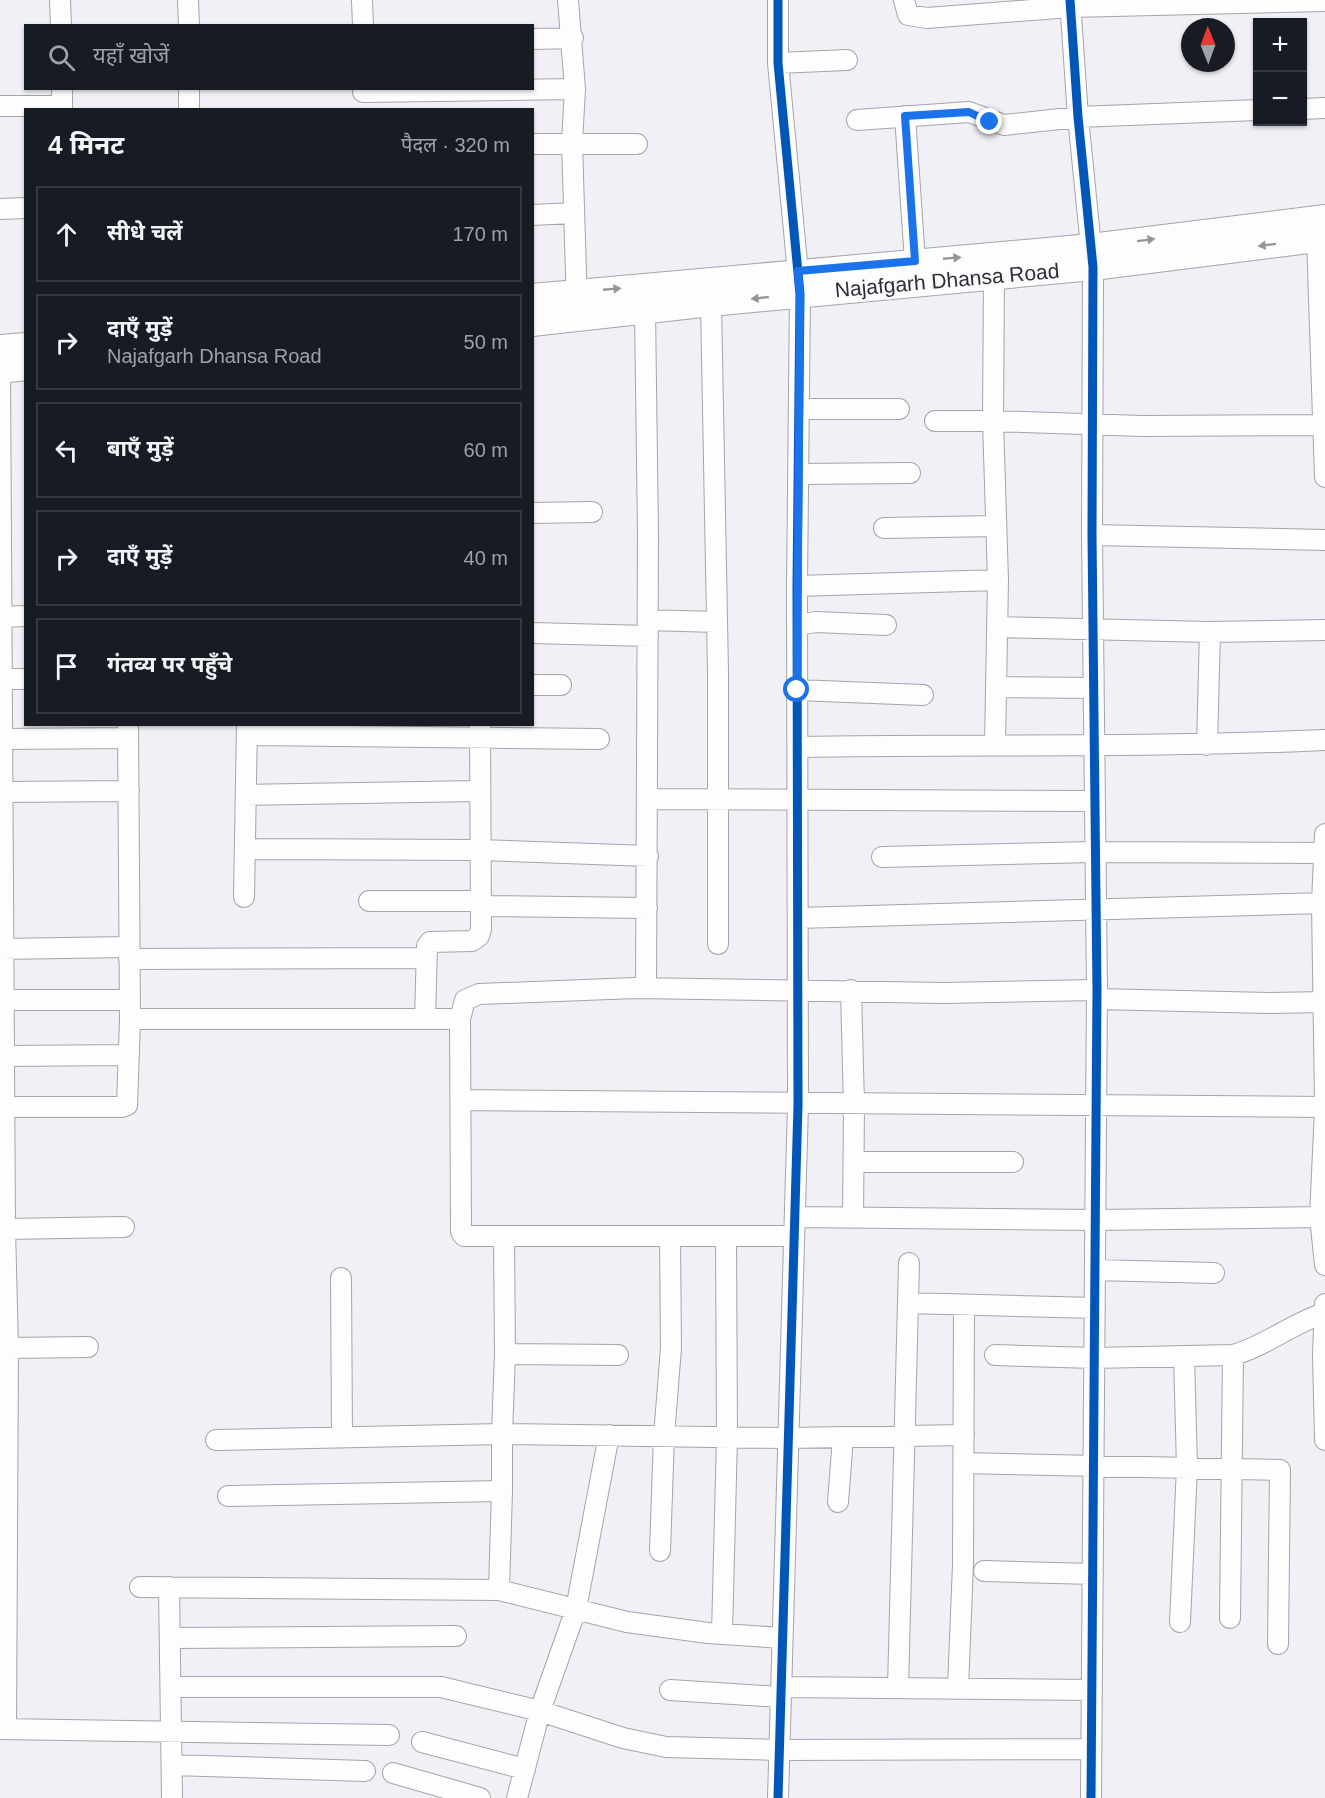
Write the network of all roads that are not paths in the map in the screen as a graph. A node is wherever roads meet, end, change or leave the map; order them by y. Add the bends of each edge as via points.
1 (60, 0) edge
2 (189, 0) edge
3 (362, 0) edge
4 (568, 0) edge
5 (778, 0) edge
6 (904, 0) edge
7 (1325, 1) edge
8 (1071, 4) edge
9 (61, 24) edge
10 (189, 24) edge
11 (363, 24) edge
12 (573, 38) junction
13 (534, 39) edge
14 (847, 60) dead end
15 (778, 63) junction
16 (575, 89) junction
17 (189, 90) edge
18 (363, 97) edge
19 (62, 101) edge
20 (0, 106) edge
21 (189, 108) edge
22 (1325, 108) edge
23 (1307, 109) edge
24 (1253, 110) edge
25 (905, 116) junction
26 (1078, 117) junction
27 (857, 120) dead end
28 (572, 143) junction
29 (534, 144) edge
30 (637, 144) dead end
31 (24, 207) edge
32 (0, 209) edge
33 (574, 213) junction
34 (534, 215) edge
35 (1322, 232) edge
36 (1092, 257) junction
37 (915, 261) junction
38 (994, 274) junction
39 (799, 283) junction
40 (577, 292) junction
41 (534, 297) edge
42 (711, 303) junction
43 (645, 310) junction
44 (577, 319) junction
45 (534, 323) edge
46 (24, 346) edge
47 (0, 348) edge
48 (1323, 359) edge
49 (24, 367) edge
50 (0, 370) edge
51 (800, 409) junction
52 (899, 409) dead end
53 (993, 420) junction
54 (935, 421) dead end
55 (1093, 425) junction
56 (1322, 425) junction
57 (1325, 457) edge
58 (910, 473) dead end
59 (799, 474) junction
60 (1325, 477) edge
61 (592, 512) dead end
62 (534, 513) edge
63 (995, 526) junction
64 (884, 528) dead end
65 (1092, 535) junction
66 (1325, 540) edge
67 (998, 580) junction
68 (797, 586) junction
69 (24, 616) edge
70 (2, 617) junction
71 (716, 622) junction
72 (797, 625) junction
73 (886, 625) dead end
74 (997, 627) junction
75 (648, 628) junction
76 (1093, 630) junction
77 (1325, 630) edge
78 (1210, 632) junction
79 (534, 633) edge
80 (1, 679) edge
81 (24, 679) edge
82 (534, 685) edge
83 (561, 685) dead end
84 (997, 687) junction
85 (1094, 688) junction
86 (797, 690) junction
87 (923, 695) dead end
88 (247, 730) edge
89 (128, 731) edge
90 (480, 732) edge
91 (2, 739) edge
92 (599, 739) dead end
93 (1325, 740) edge
94 (995, 744) junction
95 (1094, 744) junction
96 (1208, 745) junction
97 (798, 747) junction
98 (129, 791) junction
99 (479, 791) junction
100 (3, 792) junction
101 (246, 795) junction
102 (648, 800) junction
103 (717, 800) junction
104 (798, 801) junction
105 (1095, 801) junction
106 (1325, 834) edge
107 (2, 841) edge
108 (245, 849) junction
109 (479, 850) junction
110 (1095, 852) junction
111 (1325, 853) edge
112 (648, 856) junction
113 (882, 857) dead end
114 (2, 896) edge
115 (244, 897) dead end
116 (369, 901) dead end
117 (479, 904) junction
118 (648, 908) junction
119 (1096, 910) junction
120 (1323, 913) edge
121 (798, 918) junction
122 (718, 944) dead end
123 (2, 949) edge
124 (129, 953) junction
125 (426, 958) junction
126 (646, 988) junction
127 (798, 990) junction
128 (851, 990) junction
129 (1097, 995) junction
130 (2, 1000) edge
131 (1325, 1002) edge
132 (129, 1010) junction
133 (425, 1019) junction
134 (460, 1019) junction
135 (129, 1055) junction
136 (3, 1064) edge
137 (461, 1100) junction
138 (1325, 1101) edge
139 (1096, 1104) junction
140 (798, 1105) junction
141 (855, 1105) junction
142 (2, 1107) edge
143 (1325, 1108) edge
144 (854, 1162) junction
145 (1013, 1162) dead end
146 (1323, 1217) edge
147 (853, 1218) junction
148 (1095, 1220) junction
149 (123, 1227) dead end
150 (794, 1227) junction
151 (5, 1229) junction
152 (726, 1236) junction
153 (504, 1237) junction
154 (670, 1237) junction
155 (909, 1263) dead end
156 (1325, 1265) edge
157 (1095, 1270) junction
158 (1215, 1273) dead end
159 (340, 1278) dead end
160 (908, 1303) junction
161 (1325, 1304) edge
162 (964, 1305) junction
163 (1095, 1308) junction
164 (1324, 1313) edge
165 (88, 1347) dead end
166 (8, 1348) junction
167 (505, 1354) junction
168 (618, 1355) dead end
169 (994, 1355) dead end
170 (1233, 1355) junction
171 (1184, 1356) junction
172 (1094, 1358) junction
173 (1324, 1362) edge
174 (502, 1434) junction
175 (609, 1435) junction
176 (964, 1435) junction
177 (664, 1436) junction
178 (906, 1436) junction
179 (727, 1437) junction
180 (342, 1438) junction
181 (788, 1438) junction
182 (843, 1438) junction
183 (216, 1440) dead end
184 (1325, 1440) edge
185 (964, 1463) junction
186 (1093, 1467) junction
187 (1187, 1467) junction
188 (1233, 1468) junction
189 (502, 1491) junction
190 (228, 1496) dead end
191 (838, 1502) dead end
192 (4, 1505) edge
193 (660, 1551) dead end
194 (984, 1570) dead end
195 (1093, 1574) junction
196 (140, 1587) dead end
197 (169, 1587) junction
198 (499, 1590) junction
199 (576, 1609) junction
200 (1230, 1618) dead end
201 (1180, 1622) dead end
202 (722, 1634) junction
203 (456, 1636) dead end
204 (170, 1638) junction
205 (782, 1638) junction
206 (1278, 1644) dead end
207 (171, 1687) junction
208 (898, 1688) junction
209 (958, 1688) junction
210 (670, 1690) dead end
211 (1092, 1690) junction
212 (781, 1692) junction
213 (540, 1711) junction
214 (3, 1729) edge
215 (172, 1731) junction
216 (389, 1735) dead end
217 (422, 1742) dead end
218 (1091, 1749) junction
219 (779, 1750) junction
220 (172, 1765) junction
221 (525, 1769) junction
222 (365, 1771) dead end
223 (393, 1773) dead end
224 (172, 1798) edge
225 (480, 1798) edge
226 (517, 1798) edge
227 (778, 1798) edge
228 (1091, 1798) edge

1 - 9 street
2 - 10 street
3 - 11 street
4 - 12 street
5 - 15 street
6 - 8 street via 912,17
7 - 8 street
8 - 26 street
12 - 13 street
12 - 16 street
14 - 15 street
15 - 39 street
16 - 18 street
16 - 28 street
17 - 21 street
19 - 20 street
22 - 23 street
24 - 26 street
25 - 26 street via 969,112 1004,125
25 - 27 street
25 - 37 street
26 - 36 street
28 - 29 street
28 - 30 street
28 - 33 street
31 - 32 street
33 - 34 street
33 - 40 street
35 - 36 main road, Najafgarh Dhansa Road
35 - 48 street
37 -> 36 main road, Najafgarh Dhansa Road
36 - 38 main road, Najafgarh Dhansa Road
36 - 55 street
37 - 39 main road, Najafgarh Dhansa Road
38 - 39 main road, Najafgarh Dhansa Road
38 - 53 street
40 -> 39 main road, Najafgarh Dhansa Road
39 -> 42 main road, Najafgarh Dhansa Road
39 - 51 street
40 - 41 main road, Najafgarh Dhansa Road
40 - 44 street
42 - 43 main road, Najafgarh Dhansa Road
42 - 71 street
43 - 44 main road, Najafgarh Dhansa Road
43 - 75 street
44 - 45 main road, Najafgarh Dhansa Road
46 - 47 main road
48 - 56 street
49 - 50 main road
50 - 70 street
51 - 52 street
51 - 59 street
53 - 54 street
53 - 55 street
53 - 63 street
55 - 56 street
55 - 65 street
56 - 57 street
57 - 60 street
58 - 59 street
59 - 68 street
61 - 62 street
63 - 64 street
63 - 67 street
65 - 66 street
65 - 76 street
67 - 68 street
67 - 74 street
68 - 72 street
69 - 70 street
70 - 80 street
71 - 75 street
71 - 103 street
72 - 73 street
72 - 86 street
74 - 76 street
74 - 84 street
75 - 79 street
75 - 102 street
76 - 78 street
76 - 85 street
77 - 78 street
78 - 96 street
80 - 81 street
80 - 91 street
82 - 83 street
84 - 85 street
84 - 94 street
85 - 95 street
86 - 87 street
86 - 97 street
88 - 90 street
88 - 101 street
89 - 91 street
89 - 98 street
90 - 92 street
90 - 99 street
91 - 100 street
93 - 96 street
94 - 95 street
94 - 97 street
95 - 96 street
95 - 105 street
97 - 104 street
98 - 100 street
98 - 124 street
99 - 101 street
99 - 109 street
100 - 107 street
101 - 108 street
102 - 103 street
102 - 112 street
103 - 104 street
103 - 122 street
104 - 105 street
104 - 121 street
105 - 110 street
106 - 111 street
107 - 114 street
108 - 109 street
108 - 115 street
109 - 112 street
109 - 117 street
110 - 111 street
110 - 113 street
110 - 119 street
111 - 120 street
112 - 118 street
114 - 123 street
116 - 117 street
117 - 118 street
117 - 125 street via 479,936 472,941 430,942
118 - 126 street
119 - 120 street
119 - 121 street
119 - 129 street
120 - 131 street
121 - 127 street
123 - 124 street
123 - 130 street
124 - 125 street
124 - 132 street
125 - 133 street
126 - 127 street
126 - 134 street via 479,994 465,1000
127 - 128 street
127 - 140 street
128 - 129 street
128 - 141 street
129 - 131 street via 1269,1004
129 - 139 street
130 - 132 street
130 - 136 street
131 - 138 street
132 - 133 street
132 - 135 street
133 - 134 street
134 - 137 street
135 - 136 street
135 - 142 street via 127,1105
136 - 142 street
137 - 140 street
137 - 153 street via 461,1232 470,1238
139 - 141 street
139 - 143 street
139 - 148 street
140 - 141 street
140 - 150 street
141 - 144 street
142 - 151 street
143 - 146 street
144 - 145 street
144 - 147 street
146 - 148 street
146 - 156 street
147 - 148 street
147 - 150 street
148 - 157 street
149 - 151 street
150 - 152 street
150 - 181 street
151 - 166 street
152 - 154 street
152 - 179 street
153 - 154 street
153 - 167 street
154 - 177 street via 671,1348
155 - 160 street
157 - 158 street
157 - 163 street
159 - 180 street
160 - 162 street
160 - 178 street
161 - 164 street
162 - 163 street
162 - 176 street
163 - 172 street
164 - 170 street
164 - 173 street
165 - 166 street
166 - 192 street
167 - 168 street
167 - 174 street
169 - 172 street
170 - 171 street
170 - 188 street
171 - 172 street
171 - 187 street
172 - 186 street
173 - 184 street
174 - 175 street
174 - 180 street
174 - 189 street
175 - 177 street
175 - 199 street
176 - 178 street
176 - 185 street
177 - 179 street
177 - 193 street
178 - 182 street
178 - 208 street
179 - 181 street
179 - 202 street
180 - 183 street
181 - 182 street
181 - 205 street
182 - 191 street
185 - 186 street
185 - 209 street
186 - 187 street
186 - 195 street
187 - 188 street
187 - 201 street
188 - 200 street
188 - 206 street via 1276,1468 1282,1474
189 - 190 street
189 - 198 street
192 - 214 street
194 - 195 street
195 - 211 street
196 - 197 street
197 - 198 street
197 - 204 street
198 - 199 street
199 - 202 street via 627,1622
199 - 213 street
202 - 205 street
203 - 204 street
204 - 207 street
205 - 212 street
207 - 213 street via 441,1687
207 - 215 street
208 - 209 street
208 - 212 street
209 - 211 street
210 - 212 street
211 - 218 street
212 - 219 street
213 - 219 street via 623,1738 666,1747
213 - 221 street
214 - 215 street
215 - 216 street
215 - 220 street
217 - 221 street
218 - 219 street
218 - 228 street
219 - 227 street
220 - 222 street
220 - 224 street
221 - 226 street
223 - 225 street

